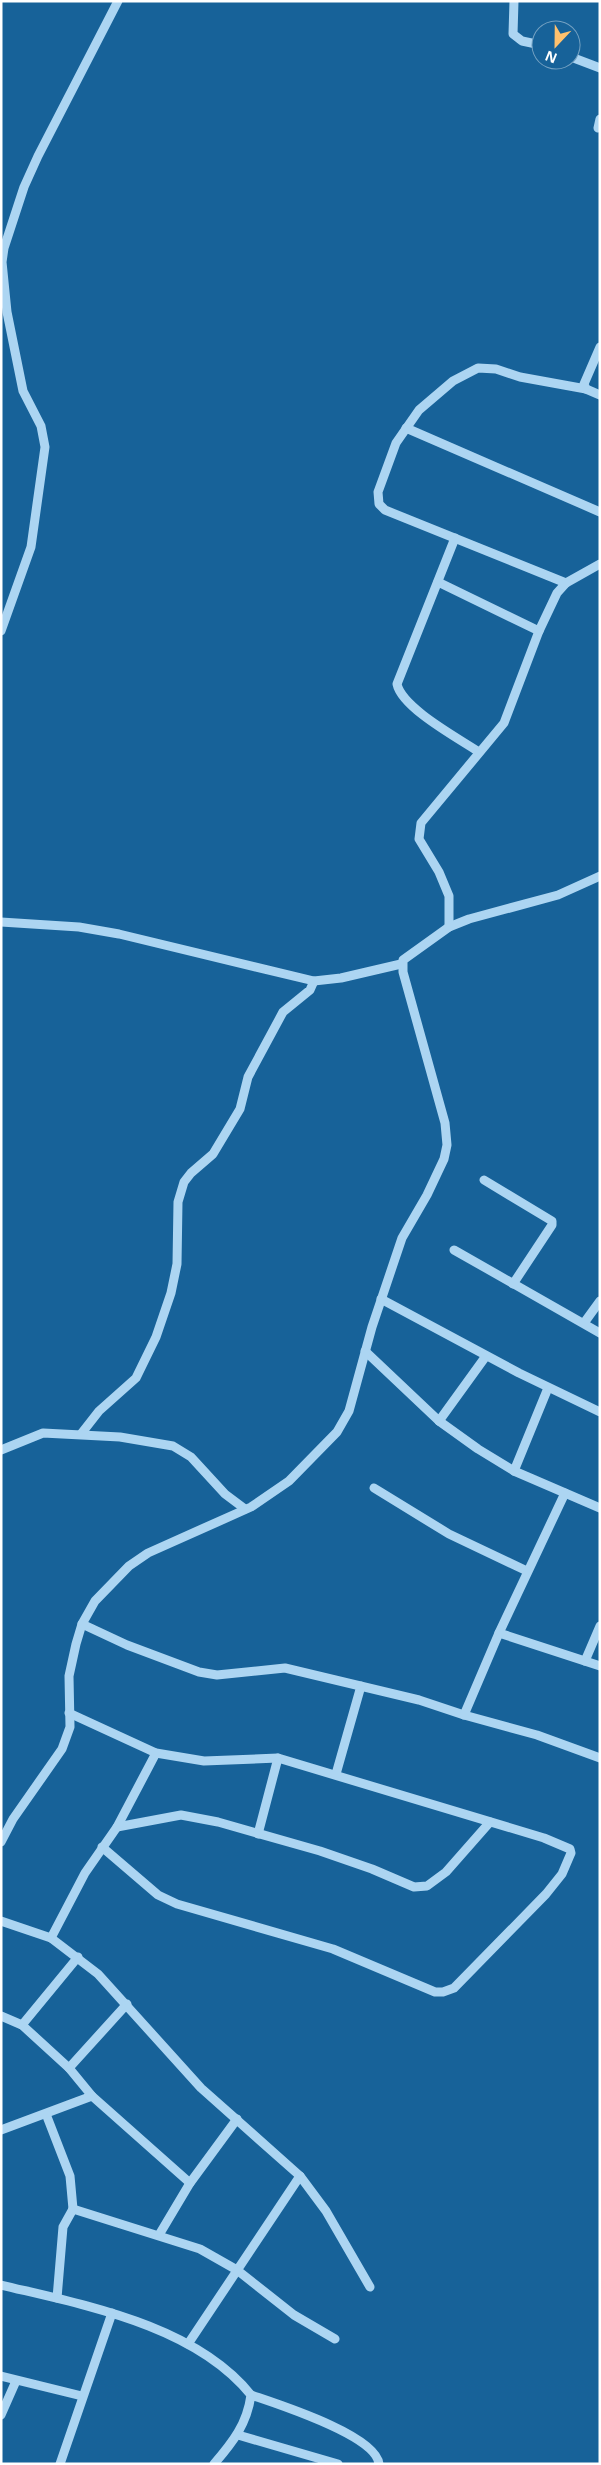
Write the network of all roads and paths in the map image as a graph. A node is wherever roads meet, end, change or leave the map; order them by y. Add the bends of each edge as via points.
1 (118, 1) edge
2 (514, 1) edge
3 (531, 42) edge
4 (581, 61) edge
5 (600, 68) edge
6 (600, 347) edge
7 (586, 389) junction
8 (600, 395) edge
9 (406, 428) junction
10 (600, 512) edge
11 (454, 538) junction
12 (600, 564) edge
13 (438, 582) junction
14 (566, 583) junction
15 (1, 631) edge
16 (539, 631) junction
17 (479, 752) junction
18 (600, 876) edge
19 (1, 922) edge
20 (449, 927) junction
21 (401, 964) junction
22 (314, 981) junction
23 (484, 1180) dead end
24 (454, 1250) dead end
25 (513, 1284) junction
26 (381, 1299) junction
27 (600, 1302) edge
28 (584, 1323) junction
29 (600, 1333) edge
30 (365, 1351) junction
31 (486, 1356) junction
32 (548, 1388) junction
33 (600, 1412) edge
34 (439, 1421) junction
35 (81, 1434) junction
36 (1, 1450) edge
37 (514, 1470) junction
38 (374, 1488) dead end
39 (565, 1493) junction
40 (600, 1508) edge
41 (245, 1509) junction
42 (527, 1571) junction
43 (82, 1624) junction
44 (600, 1626) edge
45 (499, 1633) junction
46 (585, 1661) junction
47 (600, 1666) edge
48 (361, 1686) junction
49 (70, 1713) junction
50 (464, 1715) junction
51 (156, 1753) junction
52 (278, 1758) junction
53 (600, 1758) edge
54 (336, 1774) junction
55 (490, 1822) junction
56 (117, 1827) junction
57 (258, 1834) junction
58 (1, 1842) edge
59 (102, 1847) junction
60 (1, 1921) edge
61 (51, 1938) junction
62 (78, 1957) junction
63 (127, 2004) junction
64 (1, 2016) edge
65 (22, 2025) junction
66 (69, 2068) junction
67 (92, 2096) junction
68 (46, 2114) junction
69 (237, 2119) junction
70 (1, 2130) edge
71 (300, 2176) junction
72 (190, 2184) junction
73 (73, 2209) junction
74 (159, 2235) junction
75 (237, 2270) junction
76 (1, 2285) edge
77 (370, 2287) dead end
78 (57, 2298) junction
79 (112, 2313) junction
80 (334, 2338) dead end
81 (188, 2344) junction
82 (1, 2376) edge
83 (16, 2381) junction
84 (251, 2395) junction
85 (82, 2396) junction
86 (1, 2415) edge
87 (238, 2435) junction
88 (60, 2464) edge
89 (214, 2464) edge
90 (338, 2464) edge
91 (379, 2464) edge

1 - 15 street via 38,156 4,248 2,262 7,312 23,391 41,426 45,455 37,490 31,547
2 - 3 street via 512,34 517,39
4 - 5 street
6 - 7 street via 584,384
7 - 8 street
7 - 9 street via 478,368 453,382 419,410
9 - 10 street
9 - 11 street via 385,470 378,492 379,504 385,510
11 - 13 street
11 - 14 street
12 - 14 street
13 - 16 street
13 - 17 street via 404,663 397,684 398,692
14 - 16 street via 557,593
16 - 17 street via 510,712 498,732
17 - 20 street via 432,807 418,833 449,896
18 - 20 street via 558,895
19 - 22 street via 119,934
20 - 21 street
21 - 22 street
21 - 26 street via 446,1123 447,1145 427,1195 402,1238
22 - 35 street via 310,990 283,1012 248,1077 240,1109 213,1154 184,1182 178,1202 177,1264 156,1337 136,1378 99,1411
23 - 25 street via 552,1221
24 - 25 street
25 - 28 street
26 - 30 street
26 - 31 street
27 - 28 street
28 - 29 street
30 - 34 street
30 - 41 street via 349,1411 337,1432 289,1481
31 - 32 street
31 - 34 street
32 - 33 street
32 - 37 street
34 - 37 street
35 - 36 street via 43,1433
35 - 41 street via 120,1437 179,1448 225,1494
37 - 39 street
38 - 42 street via 449,1534
39 - 40 street
39 - 42 street
41 - 43 street via 148,1553 128,1566 95,1601
42 - 45 street
43 - 48 street via 199,1672 218,1675 285,1668
43 - 49 street via 69,1676
44 - 46 street
45 - 46 street
45 - 50 street
46 - 47 street
48 - 50 street
48 - 54 street
49 - 51 street
49 - 58 street via 70,1727 62,1749 13,1819
50 - 53 street via 537,1735
51 - 52 street via 204,1761
51 - 56 street
52 - 54 street
52 - 57 street
54 - 55 street
55 - 57 street via 446,1872 427,1886 414,1887 355,1863
55 - 59 street via 565,1845 571,1853 562,1874 529,1913 454,1988 443,1992 434,1992 333,1948 177,1904 158,1895
56 - 57 street via 180,1815
56 - 59 street
59 - 61 street
60 - 61 street
61 - 62 street
62 - 63 street
62 - 65 street
63 - 66 street
63 - 69 street via 201,2088
64 - 65 street
65 - 66 street
66 - 67 street
67 - 68 street
67 - 72 street
68 - 70 street
68 - 73 street via 70,2176
69 - 71 street
69 - 72 street
71 - 75 street
71 - 77 street via 326,2211
72 - 74 street
73 - 74 street
73 - 78 street via 63,2227
74 - 75 street via 200,2248
75 - 80 street via 294,2315
75 - 81 street
76 - 78 street
78 - 79 street
79 - 81 street
79 - 85 street
81 - 84 street via 240,2381
82 - 83 street
83 - 85 street
83 - 86 street
84 - 87 street
84 - 91 street via 342,2430 372,2450 378,2456
85 - 88 street
87 - 89 street
87 - 90 street

